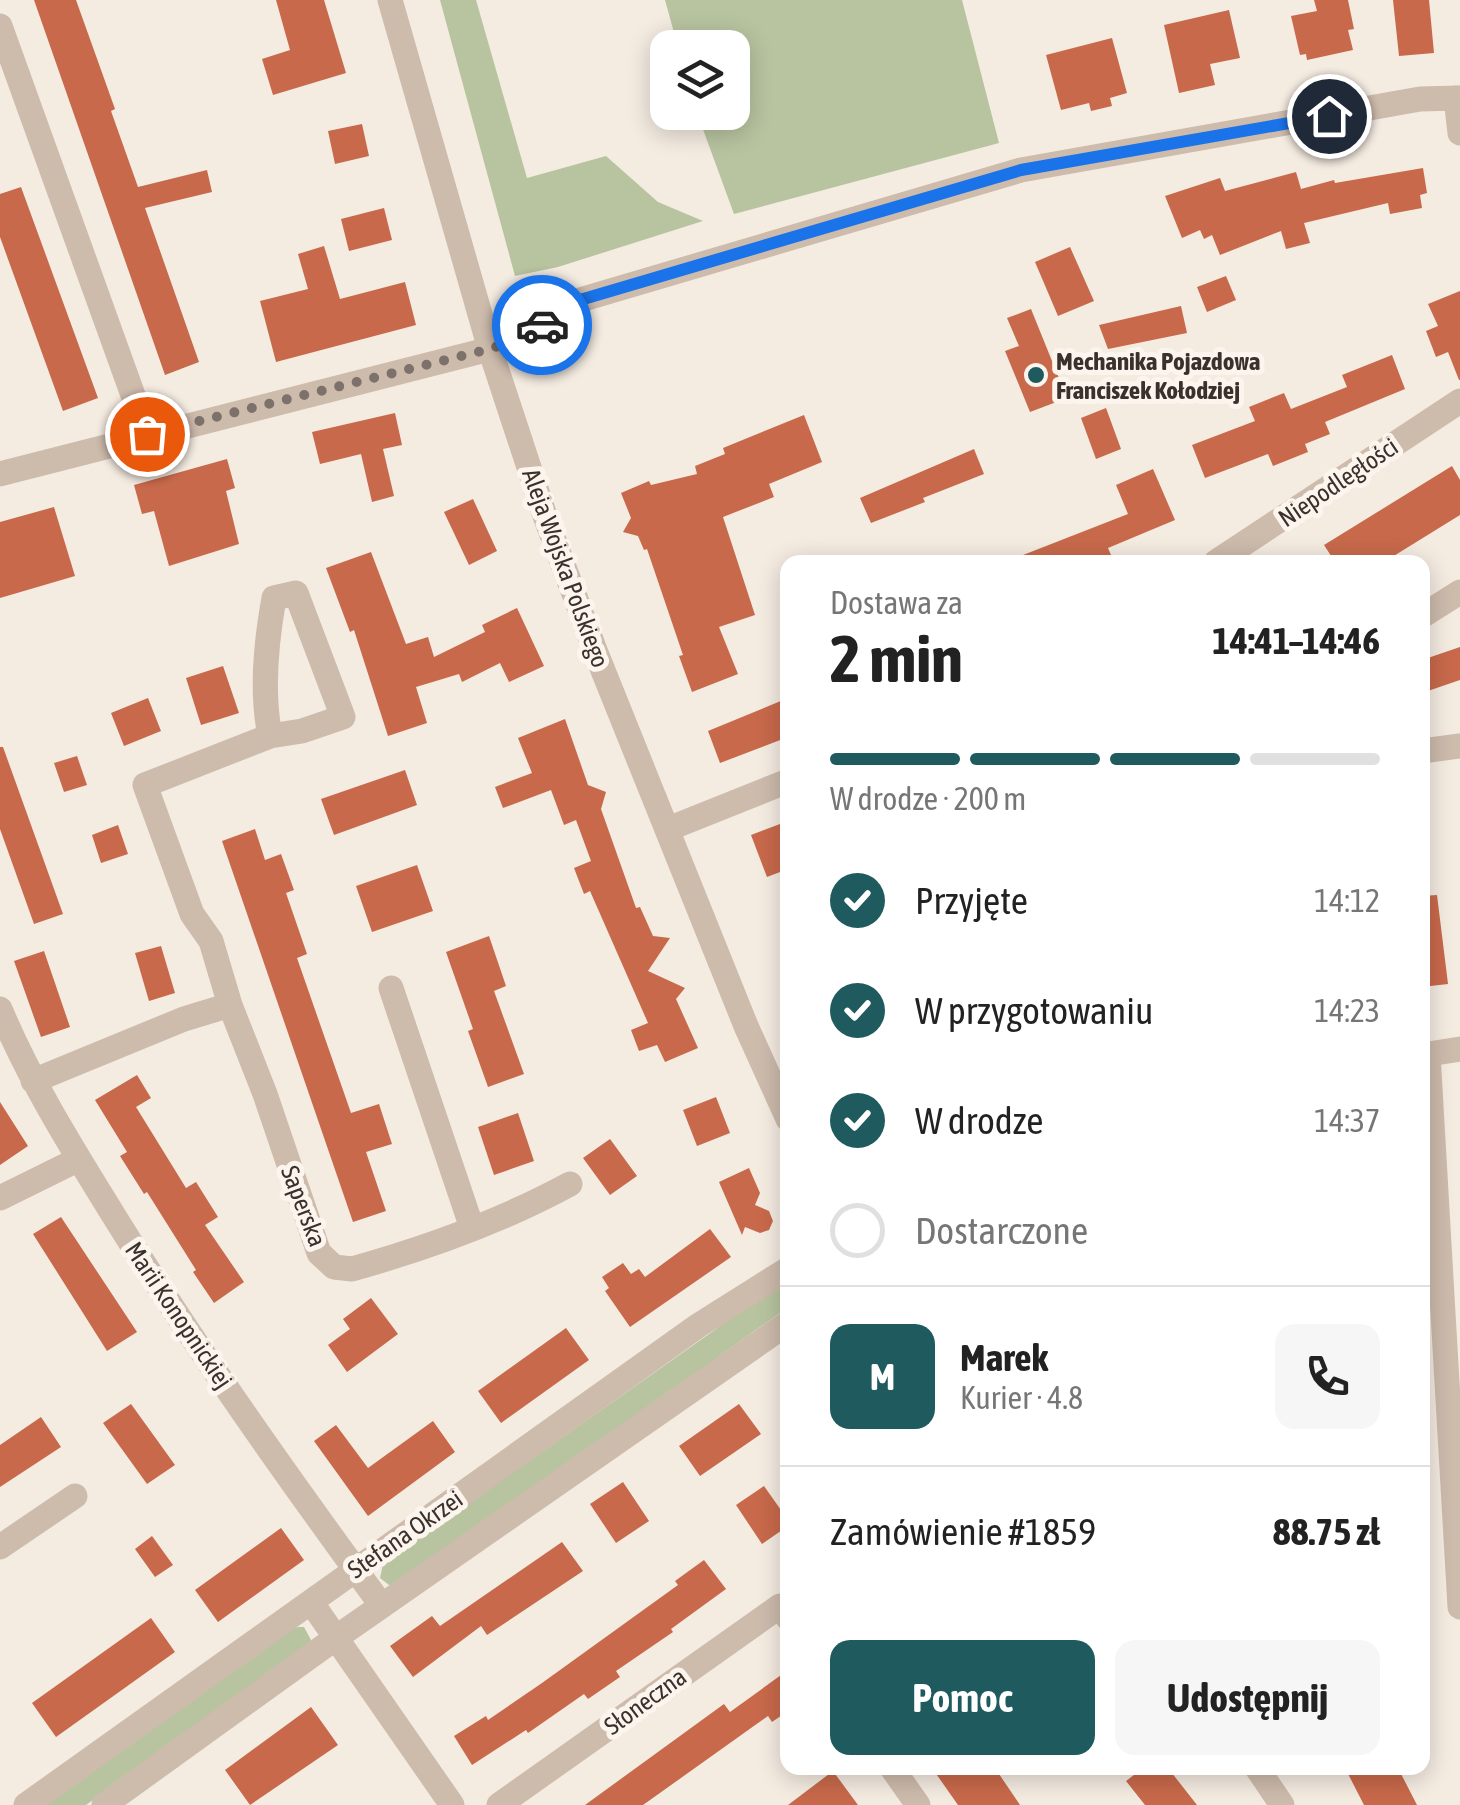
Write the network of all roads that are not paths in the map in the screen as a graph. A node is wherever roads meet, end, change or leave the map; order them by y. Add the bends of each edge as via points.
1 (390, 0) edge
2 (0, 26) edge
3 (1458, 98) edge
4 (1460, 134) edge
5 (490, 349) junction
6 (1460, 401) edge
7 (147, 434) junction
8 (0, 474) edge
9 (1227, 555) edge
10 (1460, 592) edge
11 (1430, 611) edge
12 (270, 736) junction
13 (1460, 746) edge
14 (1430, 750) edge
15 (780, 784) edge
16 (668, 828) junction
17 (391, 988) dead end
18 (230, 1005) junction
19 (0, 1009) edge
20 (1460, 1050) edge
21 (1430, 1053) edge
22 (33, 1081) junction
23 (780, 1101) edge
24 (1430, 1133) edge
25 (79, 1160) junction
26 (570, 1184) dead end
27 (0, 1198) edge
28 (472, 1228) junction
29 (780, 1273) edge
30 (780, 1329) edge
31 (74, 1496) dead end
32 (0, 1547) edge
33 (355, 1569) junction
34 (310, 1602) junction
35 (382, 1606) junction
36 (780, 1606) edge
37 (1460, 1607) edge
38 (336, 1637) junction
39 (897, 1775) edge
40 (1262, 1775) edge
41 (26, 1805) edge
42 (104, 1805) edge
43 (452, 1805) edge
44 (500, 1805) edge
45 (918, 1805) edge
46 (1282, 1805) edge

1 - 5 street, Aleja Wojska Polskiego
2 - 7 street
3 - 4 street
3 - 5 street via 1021,170 580,300
5 - 7 street
5 - 16 street, Aleja Wojska Polskiego via 556,546
6 - 9 street, Niepodległości
7 - 8 street
10 - 11 street
12 - 12 street, Saperska via 266,640 274,598 296,592 344,717
12 - 18 street, Saperska via 144,784 192,914 211,942
13 - 14 street
15 - 16 street
16 - 23 street, Aleja Wojska Polskiego
17 - 28 street
18 - 22 street
18 - 28 street, Saperska via 308,1225 334,1267 367,1264
19 - 22 street, Marii Konopnickiej
20 - 21 street
22 - 25 street, Marii Konopnickiej
24 - 37 street
25 - 27 street
25 - 33 street, Marii Konopnickiej
26 - 28 street, Saperska
29 - 33 street, Stefana Okrzei
30 - 35 street, Stefana Okrzei
31 - 32 street
33 - 34 street, Stefana Okrzei
33 - 35 street, Marii Konopnickiej
34 - 38 street
34 - 41 street, Stefana Okrzei
35 - 38 street, Stefana Okrzei
36 - 44 street, Słoneczna
38 - 42 street, Stefana Okrzei
38 - 43 street
39 - 45 street
40 - 46 street

